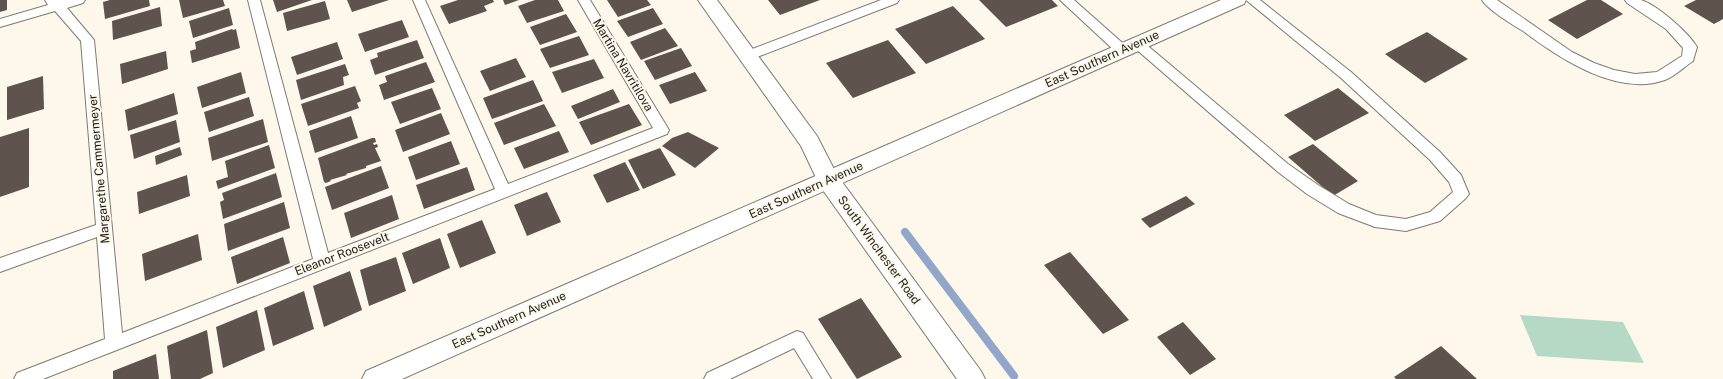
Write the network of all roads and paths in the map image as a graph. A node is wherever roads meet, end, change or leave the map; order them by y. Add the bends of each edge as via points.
1 (79, 0) edge
2 (254, 0) edge
3 (419, 0) edge
4 (584, 0) edge
5 (707, 0) edge
6 (893, 0) edge
7 (1066, 0) edge
8 (1237, 0) edge
9 (1252, 0) edge
10 (1488, 0) edge
11 (1631, 0) edge
12 (54, 3) edge
13 (0, 23) edge
14 (1129, 47) junction
15 (747, 56) junction
16 (662, 130) joint
17 (828, 180) junction
18 (504, 191) junction
19 (104, 228) junction
20 (322, 262) junction
21 (0, 265) edge
22 (114, 343) junction
23 (23, 379) edge
24 (375, 379) edge
25 (713, 379) edge
26 (822, 379) edge
27 (972, 379) edge

1 - 12 lane
2 - 20 lane
3 - 18 lane
4 - 16 lane, Martina Navritilova
5 - 15 main road, South Winchester Road
6 - 15 lane
7 - 14 lane
8 - 14 main road, East Southern Avenue
9 - 14 lane via 1346,75 1435,156 1456,179 1461,194 1454,203 1430,220 1417,225 1379,222 1340,206 1300,181
10 - 11 lane via 1587,67 1605,74 1631,79 1658,77 1688,58 1690,47 1670,24
12 - 13 lane
12 - 19 lane, Margarethe Cammermeyer via 87,40
14 - 17 main road, East Southern Avenue
15 - 17 main road, South Winchester Road via 810,142
16 - 18 lane, Eleanor Roosevelt
17 - 24 main road, East Southern Avenue
17 - 27 main road, South Winchester Road
18 - 20 lane, Eleanor Roosevelt
19 - 21 lane
19 - 22 lane, Margarethe Cammermeyer
20 - 22 lane, Eleanor Roosevelt
22 - 23 lane, Eleanor Roosevelt
25 - 26 lane via 797,338

